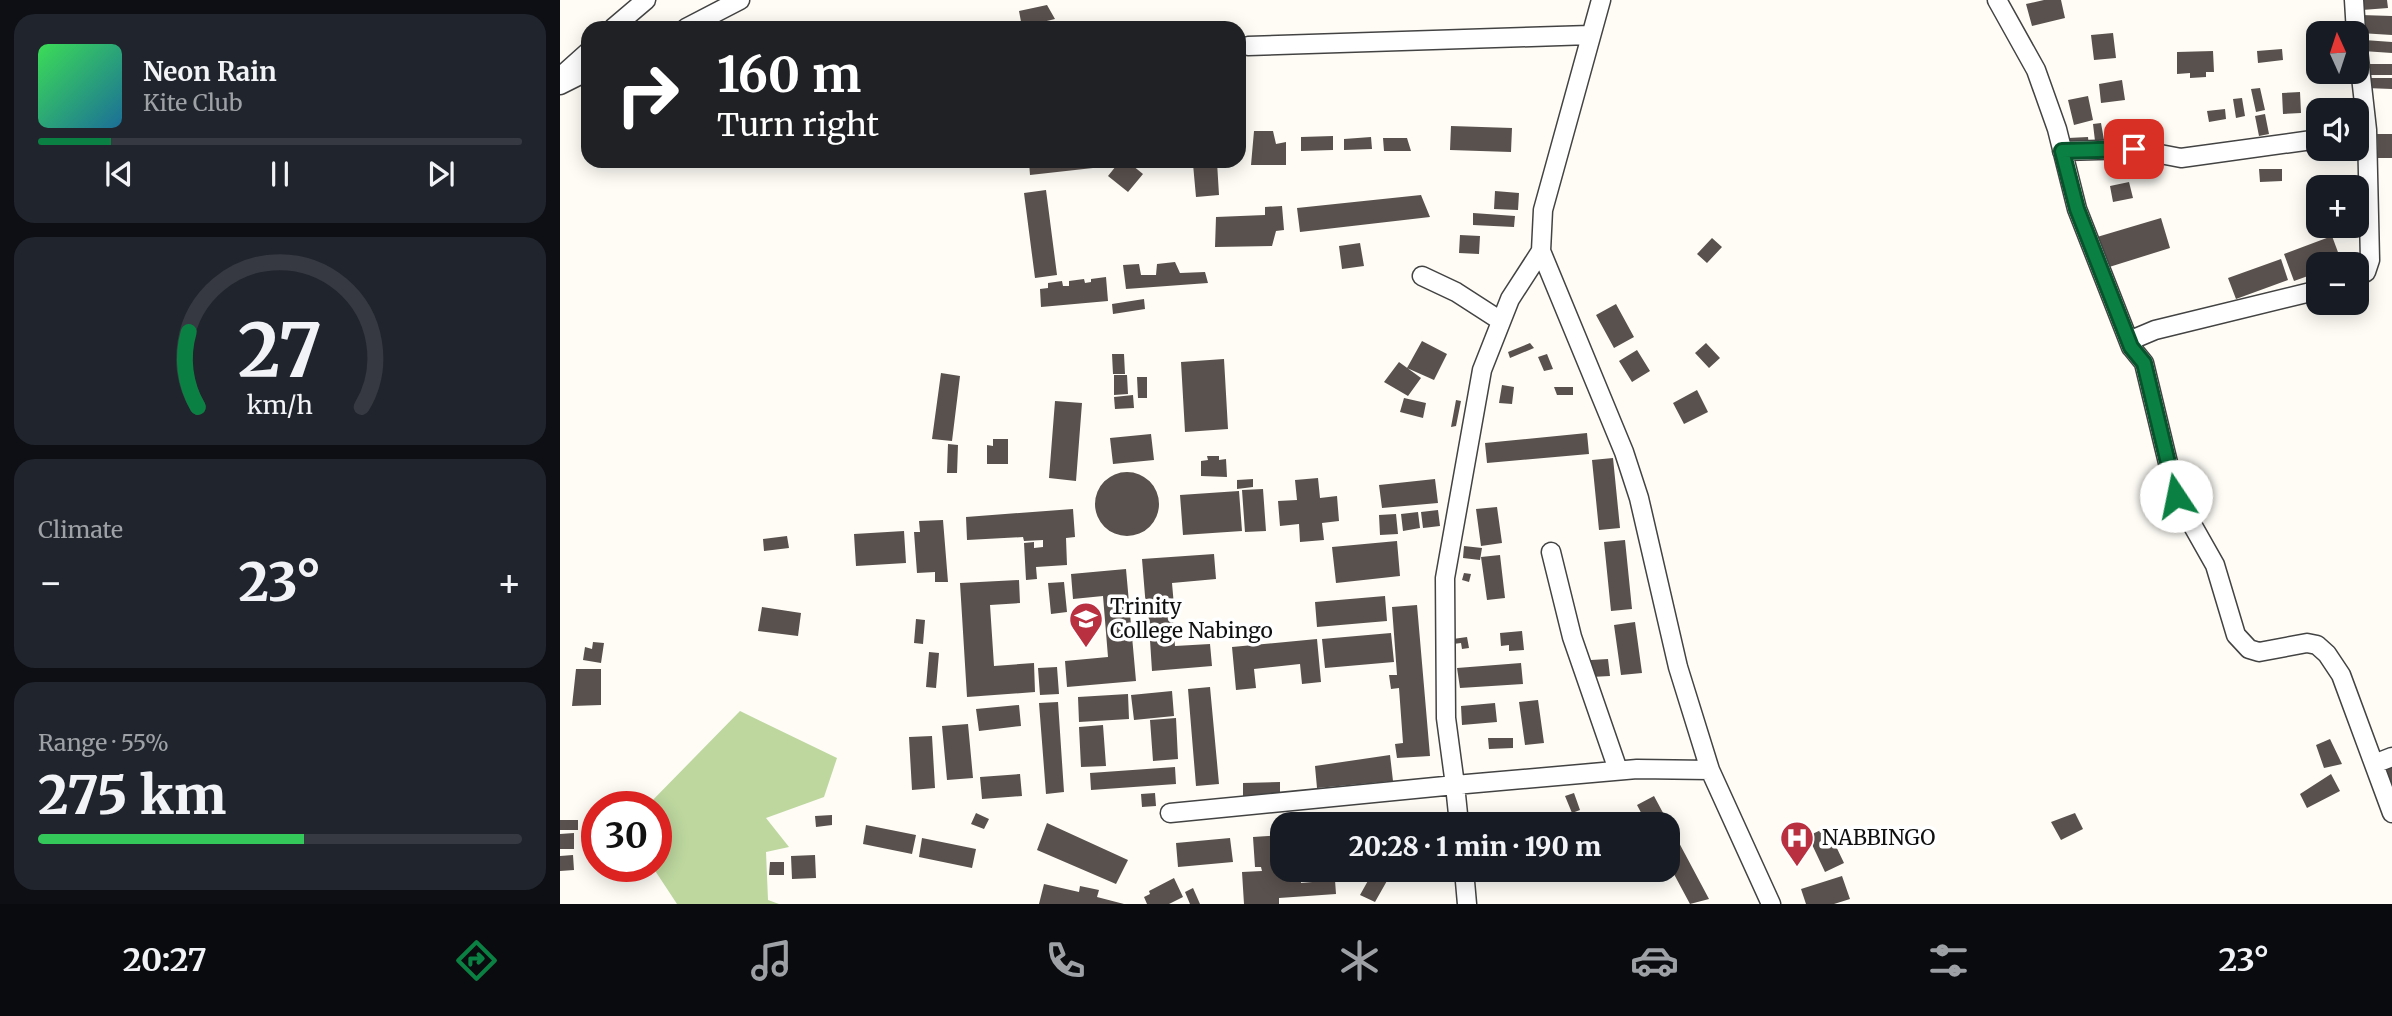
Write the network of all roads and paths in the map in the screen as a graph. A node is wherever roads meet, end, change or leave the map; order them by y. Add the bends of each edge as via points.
1 (646, 0) edge
2 (740, 0) edge
3 (1601, 0) edge
4 (1997, 0) edge
5 (2354, 0) edge
6 (621, 21) edge
7 (699, 21) edge
8 (2355, 21) edge
9 (1590, 35) junction
10 (1248, 46) dead end
11 (581, 58) edge
12 (581, 74) edge
13 (560, 76) edge
14 (560, 85) edge
15 (2306, 141) edge
16 (2062, 151) junction
17 (2364, 161) edge
18 (1541, 251) junction
19 (2369, 268) edge
20 (1422, 276) dead end
21 (2306, 293) edge
22 (1501, 321) junction
23 (2131, 347) junction
24 (1551, 552) dead end
25 (2392, 757) edge
26 (2374, 764) junction
27 (1618, 770) junction
28 (1710, 770) junction
29 (1455, 785) junction
30 (1458, 812) edge
31 (1170, 813) dead end
32 (2392, 813) edge
33 (1465, 882) edge
34 (1467, 904) edge
35 (1771, 904) edge

1 - 6 street
2 - 7 street
3 - 9 street
4 - 16 street via 2036,70
5 - 8 street
9 - 10 street
9 - 18 street via 1543,210
11 - 13 street
12 - 14 street
15 - 16 street via 2181,158 2134,149
16 - 23 street via 2077,209
17 - 19 street
18 - 22 street
18 - 28 street via 1639,498 1678,667
20 - 22 street
21 - 23 street via 2155,330 2136,338
22 - 29 street via 1482,370 1445,578 1446,718
23 - 26 street via 2144,363 2151,384 2178,503 2215,565 2236,635 2249,649 2259,652 2307,643 2322,648 2341,675
24 - 27 street via 1572,637
25 - 26 street
26 - 32 street
27 - 28 street
27 - 29 street
28 - 35 street
29 - 30 street
29 - 31 street
33 - 34 street

